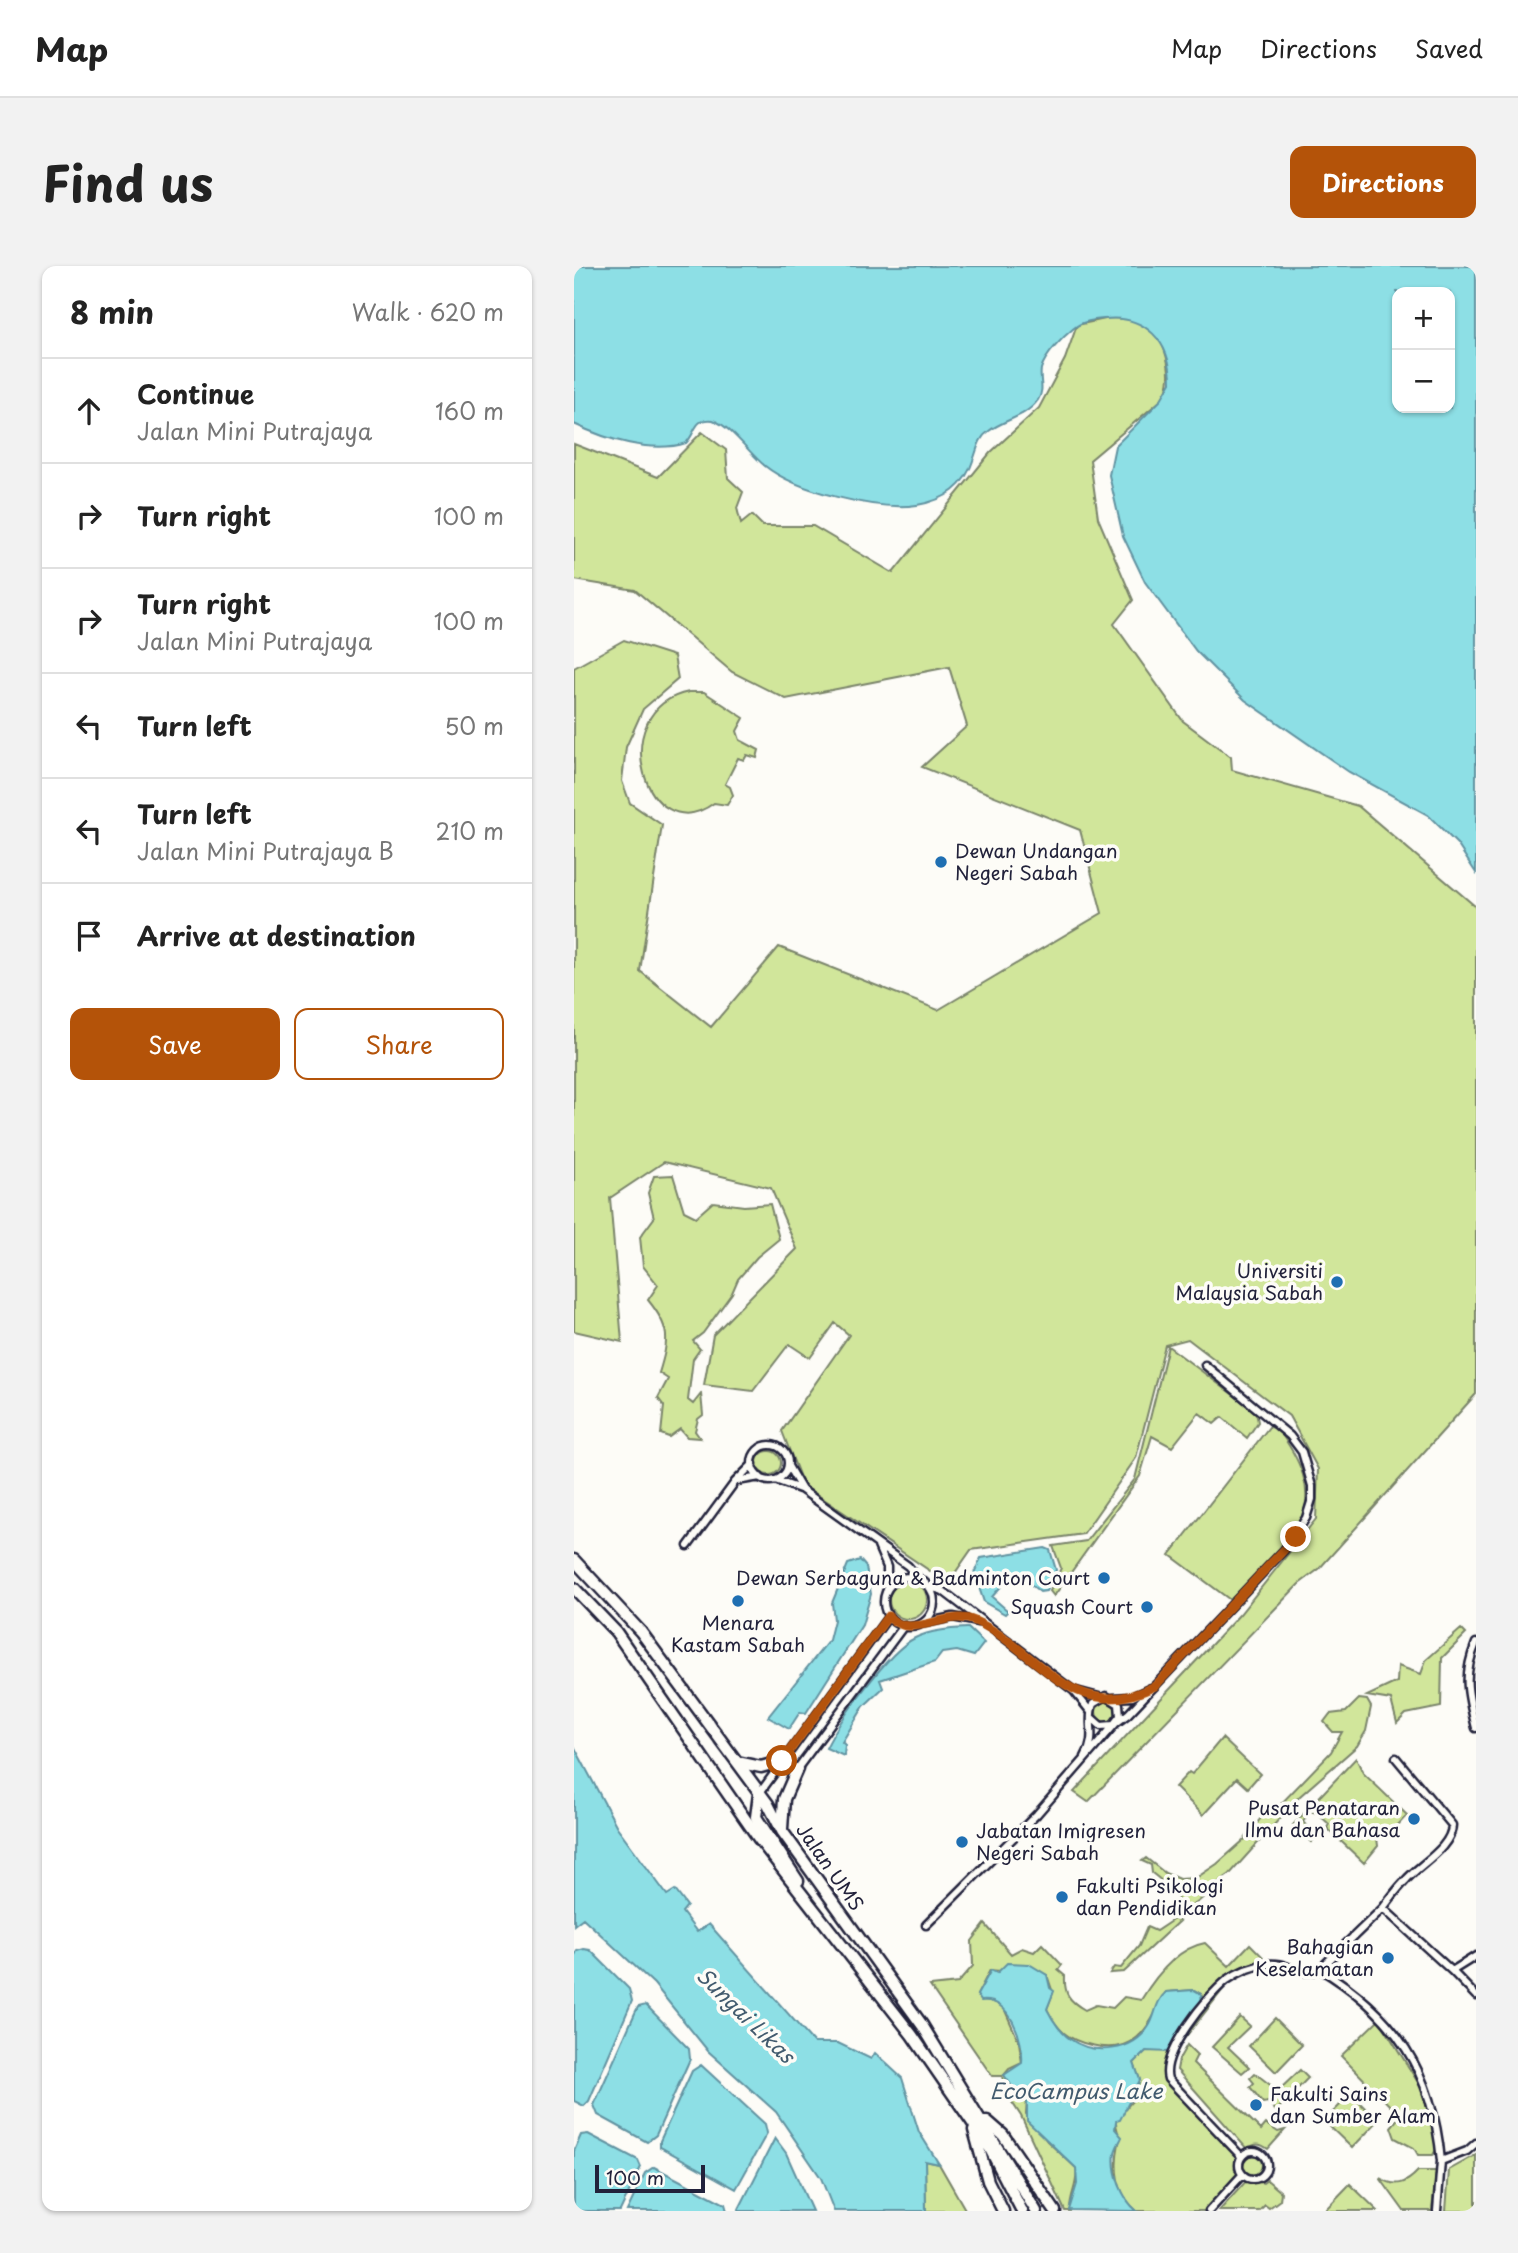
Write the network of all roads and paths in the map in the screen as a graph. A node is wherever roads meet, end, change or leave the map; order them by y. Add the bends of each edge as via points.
1 (1205, 1365) dead end
2 (753, 1464) junction
3 (788, 1466) junction
4 (760, 1477) junction
5 (775, 1480) junction
6 (736, 1482) junction
7 (802, 1490) junction
8 (688, 1546) dead end
9 (878, 1546) junction
10 (574, 1560) edge
11 (918, 1578) junction
12 (930, 1587) junction
13 (574, 1588) edge
14 (886, 1591) junction
15 (888, 1616) junction
16 (921, 1624) junction
17 (903, 1626) junction
18 (989, 1627) junction
19 (1476, 1643) edge
20 (1155, 1686) junction
21 (1074, 1691) junction
22 (1102, 1697) junction
23 (1113, 1698) junction
24 (1091, 1715) junction
25 (1116, 1723) junction
26 (1476, 1728) edge
27 (1396, 1758) dead end
28 (782, 1761) junction
29 (1082, 1761) junction
30 (737, 1762) junction
31 (797, 1769) joint
32 (759, 1794) junction
33 (782, 1831) junction
34 (804, 1896) junction
35 (1383, 1908) junction
36 (926, 1925) dead end
37 (1476, 1956) edge
38 (1320, 1969) junction
39 (1452, 1971) junction
40 (1476, 1996) edge
41 (975, 2117) junction
42 (1476, 2143) edge
43 (1241, 2156) junction
44 (1441, 2161) junction
45 (1242, 2175) junction
46 (1003, 2211) edge
47 (1022, 2211) edge
48 (1036, 2211) edge
49 (1055, 2211) edge
50 (1209, 2211) edge
51 (1437, 2211) edge

1 - 20 street via 1290,1436 1302,1452 1312,1499 1296,1537
2 - 3 street via 756,1452 768,1445 782,1449
2 - 4 street
2 - 6 street
3 - 5 street
3 - 7 street
4 - 5 street
4 - 6 street
5 - 7 street
6 - 8 street
7 - 9 street
9 - 11 street
9 - 14 street via 887,1567
10 - 30 highway, Jalan UMS via 645,1637
11 - 12 street
11 - 14 street via 897,1580
12 - 16 street via 934,1608
12 - 18 street via 943,1591
13 - 34 highway, Jalan UMS via 615,1632
14 - 15 street
15 - 17 street
15 - 28 street
16 - 17 street
16 - 18 street via 963,1617
17 - 31 street
18 - 21 street
19 - 26 street via 1466,1680
20 - 23 street via 1132,1698
20 - 25 street
21 - 22 street
21 - 24 street
22 - 23 street
22 - 24 street via 1093,1704
23 - 25 street via 1121,1712
24 - 25 street via 1101,1726
24 - 29 street via 1092,1745
25 - 29 street
27 - 35 street via 1452,1830
28 - 30 highway via 761,1767
28 - 32 street
29 - 36 street via 1037,1814
30 - 32 highway, Jalan UMS
31 - 33 highway via 784,1799
32 - 33 highway, Jalan UMS
32 - 34 highway via 756,1817 792,1868
33 - 41 highway, Jalan UMS via 922,2025
34 - 41 highway, Jalan UMS
35 - 38 street
35 - 39 street
37 - 39 street
38 - 43 street via 1301,1972 1270,1963 1235,1975 1211,1996 1168,2055 1168,2080
38 - 44 street via 1356,1992 1408,2050 1431,2101
39 - 40 street
41 - 46 highway via 988,2181
41 - 47 highway, Jalan UMS
41 - 48 highway, Jalan UMS
41 - 49 highway via 1003,2135
42 - 44 street
43 - 45 street
43 - 45 street via 1255,2151 1267,2163 1259,2178
44 - 51 street
45 - 50 street

